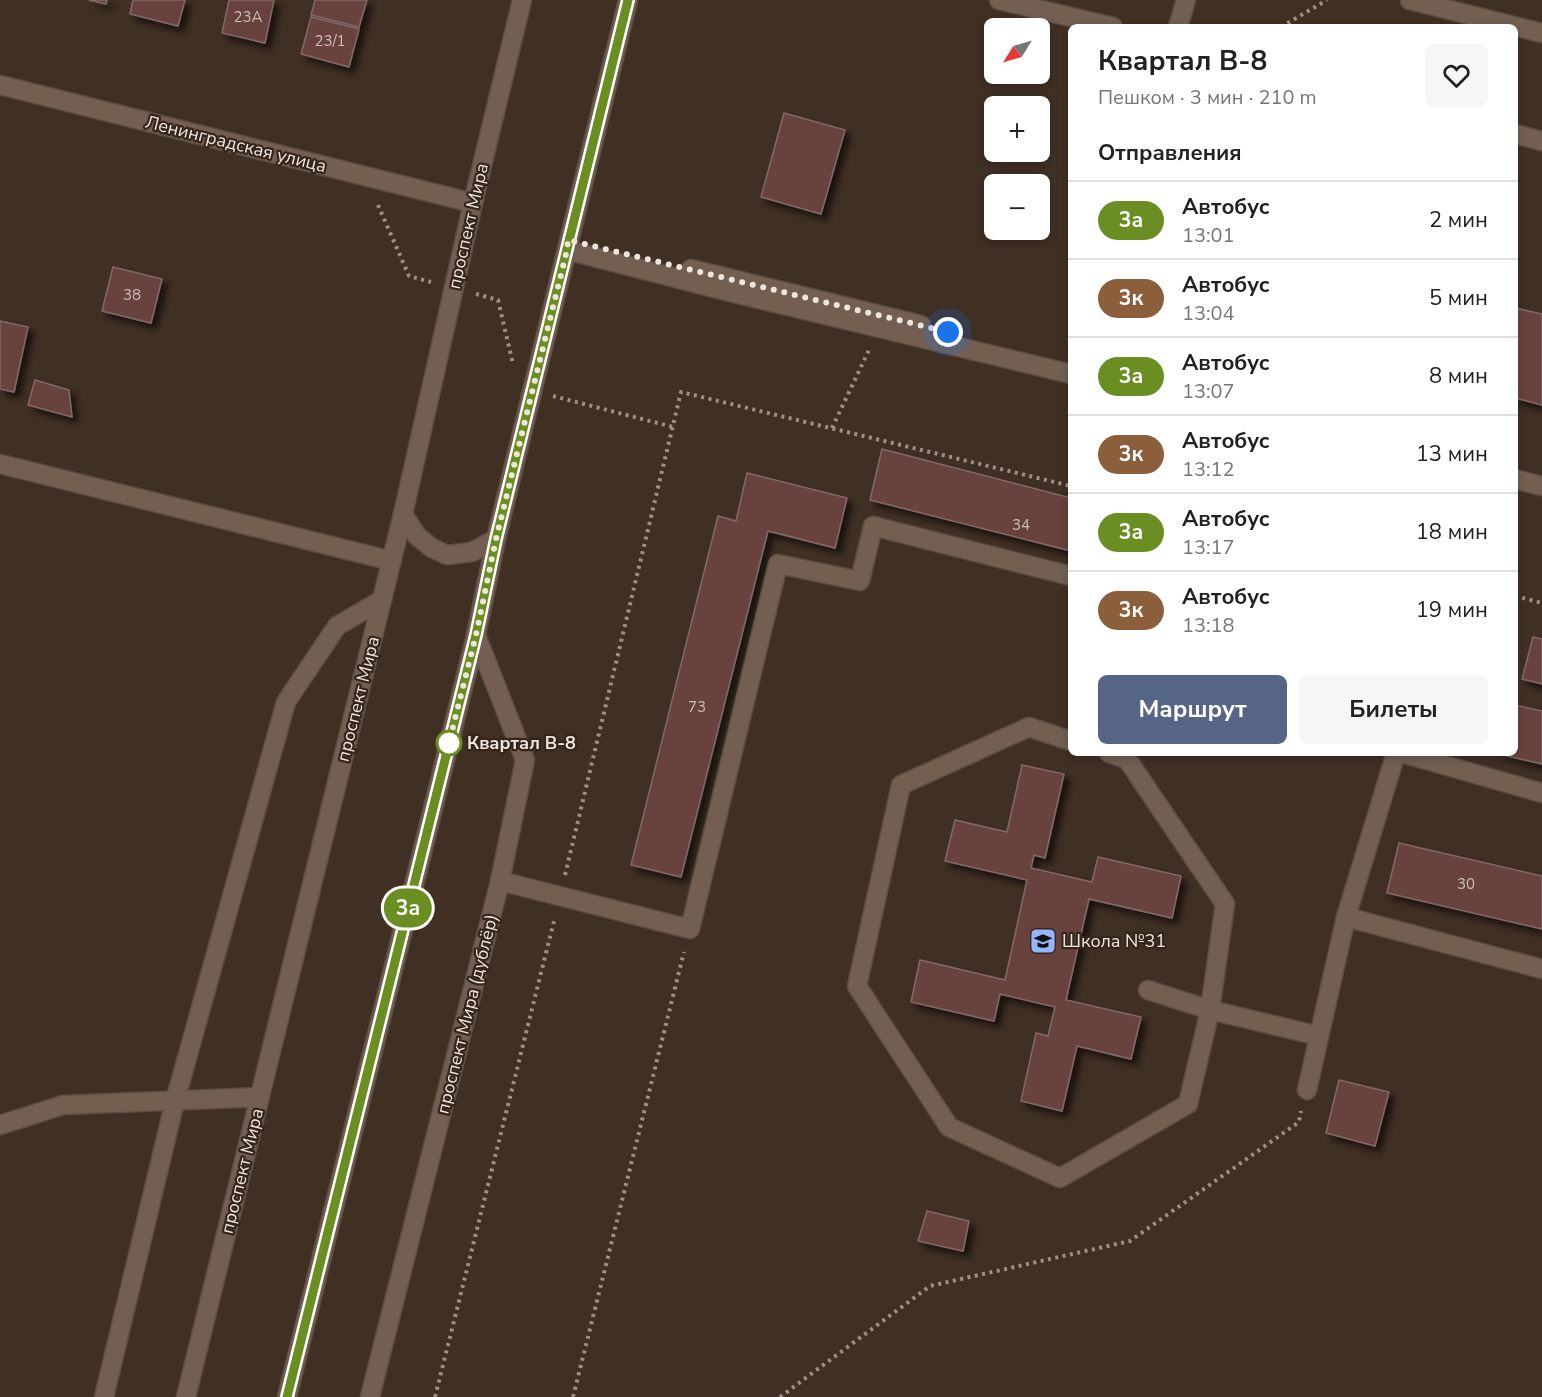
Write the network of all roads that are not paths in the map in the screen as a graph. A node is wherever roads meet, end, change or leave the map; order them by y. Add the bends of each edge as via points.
1 (522, 0) edge
2 (628, 0) edge
3 (999, 0) edge
4 (1186, 0) edge
5 (1410, 0) edge
6 (1100, 24) edge
7 (1179, 24) edge
8 (1506, 24) edge
9 (1518, 27) edge
10 (1542, 33) edge
11 (0, 85) edge
12 (1518, 135) edge
13 (1542, 141) edge
14 (473, 203) junction
15 (568, 245) junction
16 (1068, 363) edge
17 (1068, 373) edge
18 (0, 464) edge
19 (1518, 481) edge
20 (1542, 486) edge
21 (403, 514) junction
22 (496, 539) junction
23 (392, 561) junction
24 (1068, 575) edge
25 (382, 600) junction
26 (476, 635) junction
27 (1068, 740) edge
28 (1118, 756) edge
29 (1395, 756) edge
30 (1412, 756) edge
31 (1542, 793) edge
32 (500, 881) junction
33 (1346, 916) junction
34 (1542, 969) edge
35 (1148, 990) dead end
36 (1210, 1010) junction
37 (1319, 1036) junction
38 (1306, 1090) road end
39 (260, 1097) junction
40 (175, 1101) junction
41 (0, 1125) edge
42 (104, 1397) edge
43 (186, 1397) edge
44 (287, 1397) edge
45 (370, 1397) edge

1 - 14 street, проспект Мира
2 - 15 street
3 - 6 street
4 - 7 street
5 - 8 street
9 - 10 street
11 - 14 street, Ленинградская улица
12 - 13 street
14 - 21 street, проспект Мира
15 - 16 street via 884,316
15 - 17 street via 879,328
15 - 22 street
18 - 23 street
19 - 20 street
21 - 22 street via 417,536 447,555 472,552
21 - 23 street, проспект Мира
22 - 26 street
23 - 25 street, проспект Мира
24 - 32 street via 873,526 860,581 778,564 690,929
25 - 39 street, проспект Мира
25 - 40 street via 337,626 286,702
26 - 32 street, проспект Мира (дублёр) via 525,760
26 - 44 street
27 - 36 street via 1029,727 901,785 857,986 949,1127 1060,1178 1188,1104
28 - 36 street via 1127,759 1225,904
29 - 33 street
30 - 31 street
32 - 45 street, проспект Мира (дублёр)
33 - 34 street
33 - 37 street
35 - 36 street
36 - 37 street
37 - 38 street
39 - 40 street
39 - 43 street, проспект Мира
40 - 41 street via 63,1105
40 - 42 street

